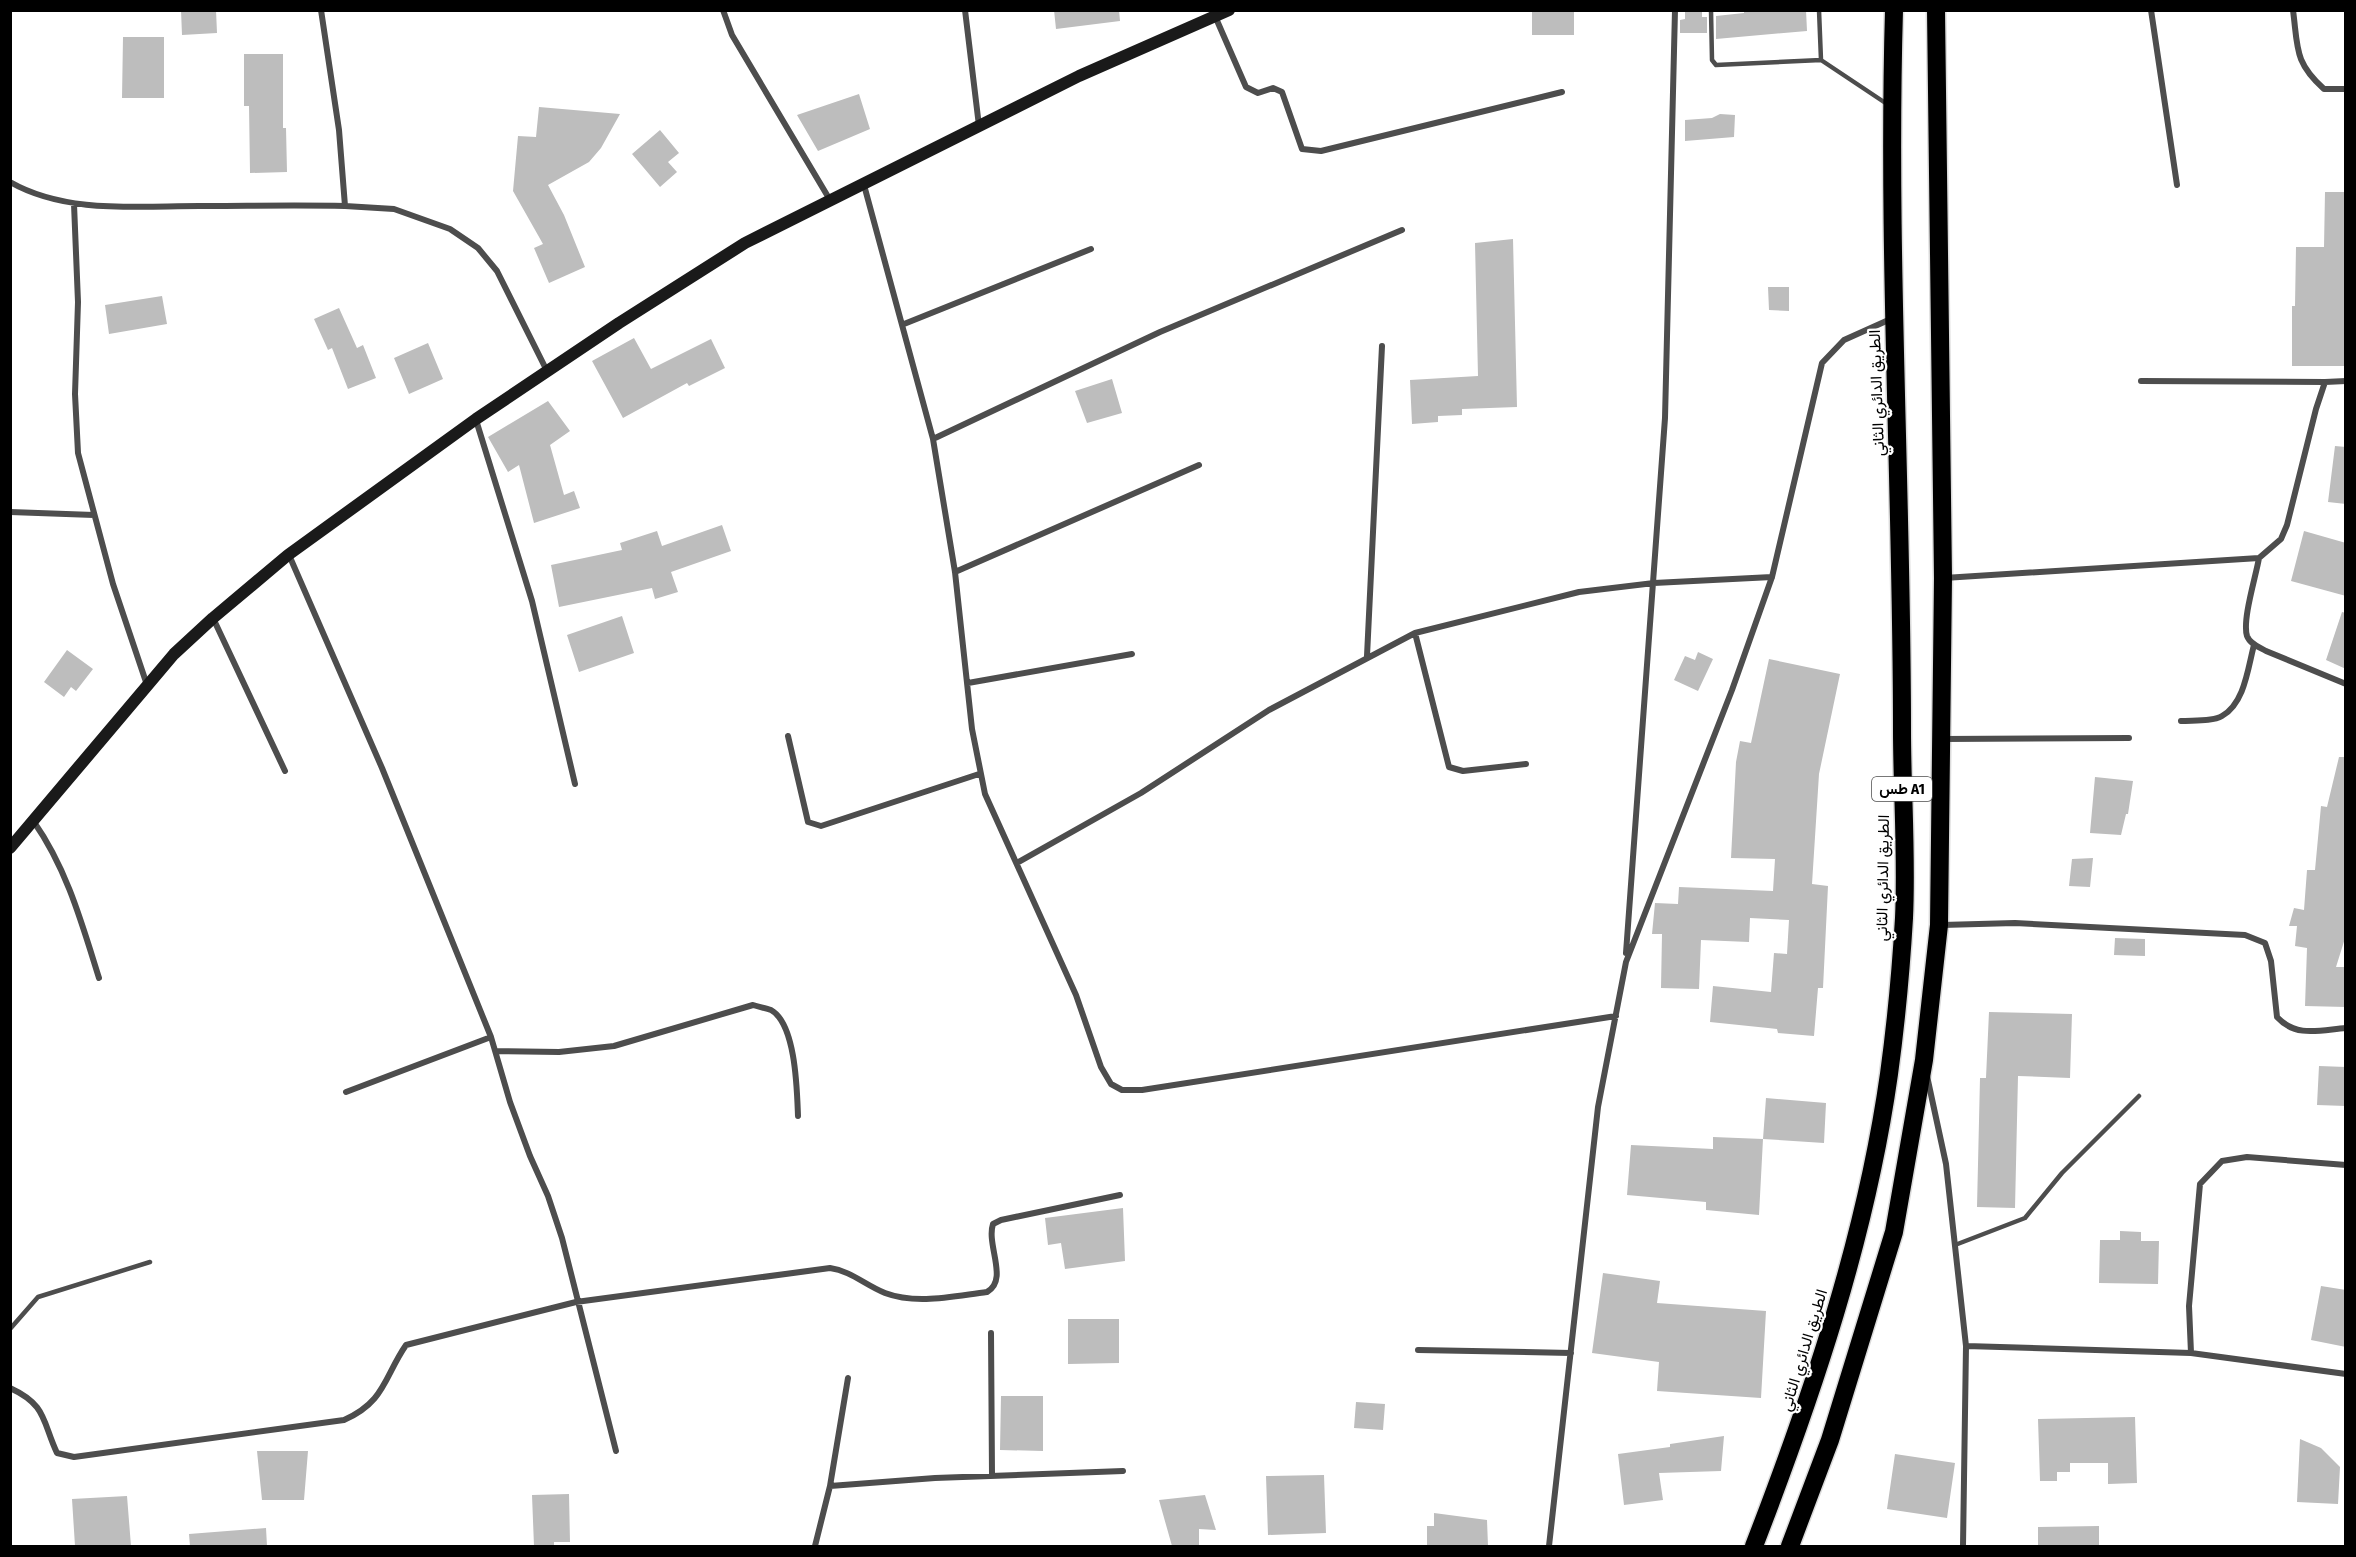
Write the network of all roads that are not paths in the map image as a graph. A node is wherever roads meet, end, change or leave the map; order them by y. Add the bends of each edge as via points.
1 (321, 10) edge
2 (723, 10) edge
3 (965, 10) edge
4 (1229, 10) edge
5 (1674, 10) edge
6 (1711, 10) edge
7 (1819, 10) edge
8 (1894, 10) edge
9 (1936, 10) edge
10 (2151, 10) edge
11 (2293, 10) edge
12 (1215, 16) junction
13 (1821, 60) junction
14 (2346, 89) edge
15 (1562, 92) dead end
16 (1892, 107) junction
17 (980, 126) junction
18 (10, 182) edge
19 (864, 185) junction
20 (2177, 185) dead end
21 (830, 201) junction
22 (74, 204) junction
23 (345, 206) junction
24 (1402, 230) dead end
25 (1091, 249) dead end
26 (1893, 318) junction
27 (904, 324) junction
28 (1382, 346) dead end
29 (548, 371) junction
30 (2141, 381) dead end
31 (2325, 381) junction
32 (2346, 381) edge
33 (476, 419) junction
34 (933, 439) junction
35 (1199, 465) dead end
36 (10, 512) edge
37 (94, 515) junction
38 (288, 555) junction
39 (2259, 558) junction
40 (955, 572) junction
41 (1772, 577) junction
42 (1943, 578) junction
43 (1654, 583) junction
44 (213, 618) junction
45 (1415, 633) junction
46 (2254, 645) junction
47 (1132, 654) dead end
48 (1367, 656) junction
49 (968, 683) junction
50 (2346, 684) edge
51 (147, 687) junction
52 (2181, 722) dead end
53 (788, 736) dead end
54 (2129, 738) dead end
55 (1942, 739) junction
56 (1526, 764) dead end
57 (285, 771) dead end
58 (979, 774) junction
59 (575, 784) dead end
60 (34, 822) junction
61 (10, 848) edge
62 (1017, 863) junction
63 (1939, 926) junction
64 (1626, 962) junction
65 (99, 978) dead end
66 (1616, 1016) junction
67 (2346, 1028) edge
68 (491, 1037) junction
69 (496, 1051) junction
70 (1924, 1060) junction
71 (346, 1092) dead end
72 (2139, 1096) dead end
73 (798, 1116) dead end
74 (2346, 1165) edge
75 (1120, 1195) dead end
76 (1955, 1245) junction
77 (150, 1262) dead end
78 (576, 1302) junction
79 (10, 1329) edge
80 (991, 1333) dead end
81 (1966, 1346) junction
82 (1418, 1350) dead end
83 (1571, 1353) junction
84 (2192, 1353) junction
85 (2346, 1374) edge
86 (848, 1378) dead end
87 (10, 1388) edge
88 (616, 1452) dead end
89 (1123, 1471) dead end
90 (992, 1475) junction
91 (830, 1486) junction
92 (815, 1546) edge
93 (1549, 1546) edge
94 (1754, 1546) edge
95 (1790, 1546) edge
96 (1963, 1546) edge

1 - 23 street via 339,130
2 - 21 street via 732,35
3 - 17 street
4 - 12 street
5 - 43 street via 1665,418
6 - 13 lane via 1712,60 1716,65
7 - 13 lane
8 - 16 highway, الطريق الدائري الثاني / طس A1
9 - 42 highway, طس A1
10 - 20 street
11 - 14 street via 2300,62 2308,75 2324,89
12 - 15 street via 1243,82 1252,92 1277,88 1282,93 1302,149 1309,151
12 - 17 street via 1079,76
13 - 16 lane
16 - 26 highway, الطريق الدائري الثاني / طس A1
17 - 19 street
18 - 22 street via 33,195
19 - 21 street
19 - 27 street
21 - 29 street via 745,243
22 - 23 street
22 - 37 street via 78,453
23 - 29 street via 394,209 450,229 478,248 497,271
24 - 34 street via 1160,332
25 - 27 street
26 - 41 street via 1844,340 1822,363
26 - 94 highway, الطريق الدائري الثاني / طس A1 via 1902,619 1904,916 1888,1074 1860,1229 1797,1434
27 - 34 street
28 - 48 street
29 - 33 street
30 - 31 street
31 - 32 street
31 - 39 street via 2287,525 2281,539
33 - 38 street
33 - 59 street via 532,601
34 - 40 street
35 - 40 street
36 - 37 street
37 - 51 street
38 - 44 street
38 - 68 street via 382,768
39 - 42 street
39 - 46 street via 2247,622 2247,636
40 - 49 street
41 - 43 street
41 - 64 street
42 - 55 highway, طس A1
43 - 45 street via 1579,592
43 - 64 street
44 - 51 street via 174,654
44 - 57 street
45 - 48 street
45 - 56 street via 1449,768 1463,771
46 - 50 street
46 - 52 street via 2241,693 2232,707 2221,717
47 - 49 street
48 - 62 street via 1269,710 1141,793
49 - 58 street
51 - 60 street
53 - 58 street via 808,822 821,826
54 - 55 street
55 - 63 highway, طس A1
58 - 62 street via 998,827
60 - 61 street
60 - 65 street via 51,846 78,908
62 - 66 street via 1076,995 1101,1067 1111,1084 1122,1090
63 - 67 street via 2015,923 2245,935 2265,943 2271,961 2277,1017 2283,1024 2302,1031
63 - 70 highway, طس A1
64 - 66 street
66 - 83 street via 1598,1107
68 - 69 street
68 - 71 street
69 - 73 street via 559,1052 614,1046 753,1005 773,1011 786,1027 796,1072
69 - 78 street via 510,1102 562,1238
70 - 76 street via 1946,1164
70 - 95 highway, طس A1 via 1894,1232 1833,1429
72 - 76 lane via 2062,1173 2025,1218
74 - 84 street via 2247,1157 2222,1161 2200,1184 2189,1306
75 - 78 street via 993,1224 991,1240 997,1282 987,1292 906,1298 885,1293 845,1270 830,1268
76 - 81 street
77 - 79 lane via 38,1297
78 - 87 street via 406,1345 382,1391 363,1412 345,1420 74,1456 57,1453 44,1414 26,1395
78 - 88 street
80 - 90 street
81 - 84 street
81 - 96 street
82 - 83 street
83 - 93 street
84 - 85 street
86 - 91 street
89 - 90 street
90 - 91 street
91 - 92 street

